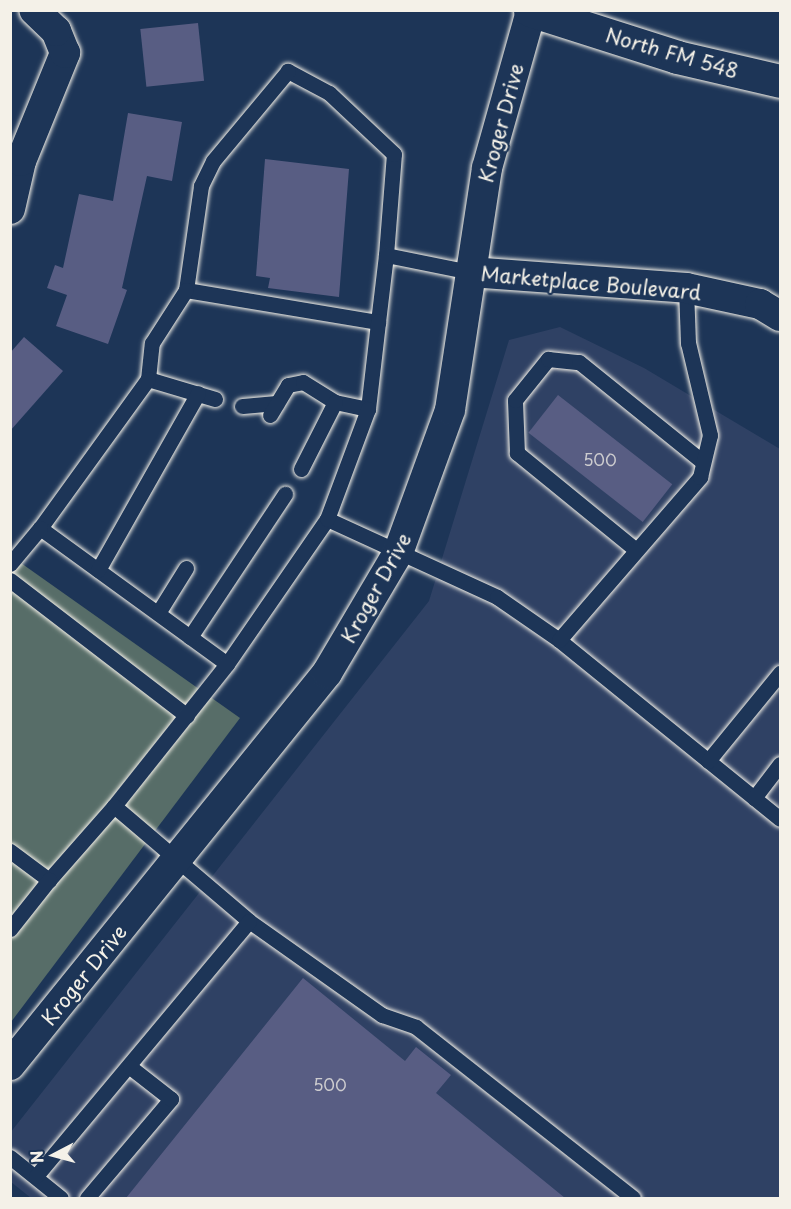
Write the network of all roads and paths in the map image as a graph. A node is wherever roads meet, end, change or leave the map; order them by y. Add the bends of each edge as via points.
1 (34, 10) edge
2 (531, 11) edge
3 (780, 81) edge
4 (10, 209) edge
5 (387, 255) junction
6 (470, 272) junction
7 (686, 288) junction
8 (186, 290) junction
9 (780, 316) edge
10 (378, 322) junction
11 (148, 379) junction
12 (198, 393) junction
13 (215, 399) dead end
14 (335, 402) junction
15 (242, 406) dead end
16 (368, 409) junction
17 (703, 462) junction
18 (301, 469) dead end
19 (285, 494) dead end
20 (327, 519) junction
21 (40, 528) junction
22 (636, 550) junction
23 (398, 553) junction
24 (10, 564) edge
25 (186, 568) dead end
26 (98, 570) junction
27 (10, 580) edge
28 (158, 613) junction
29 (190, 637) junction
30 (559, 640) junction
31 (227, 664) junction
32 (780, 673) edge
33 (187, 716) junction
34 (708, 761) junction
35 (780, 764) edge
36 (754, 798) junction
37 (114, 806) junction
38 (780, 819) edge
39 (10, 851) edge
40 (177, 860) junction
41 (49, 880) junction
42 (249, 921) junction
43 (10, 929) edge
44 (10, 1065) edge
45 (130, 1067) junction
46 (10, 1156) edge
47 (36, 1176) junction
48 (61, 1198) edge
49 (87, 1198) edge
50 (633, 1198) edge

1 - 4 street via 56,31 65,53 21,161
2 - 3 main road, North FM 548 via 676,57
2 - 6 street, Kroger Drive via 487,168
5 - 6 lane
5 - 8 lane via 394,154 329,93 288,71 213,160 201,186
5 - 10 lane
6 - 7 street, Marketplace Boulevard
6 - 23 street, Kroger Drive via 450,410
7 - 9 street, Marketplace Boulevard via 760,304
7 - 17 lane via 688,344 710,435
8 - 10 lane
8 - 11 lane via 153,343
10 - 16 lane
11 - 12 lane
11 - 21 lane
12 - 13 lane
12 - 26 lane
14 - 15 lane via 303,382 288,385 273,409
14 - 16 lane
14 - 18 lane
16 - 20 lane
17 - 22 lane via 700,477
17 - 22 lane via 579,362 548,359 515,400 517,453
19 - 29 lane
20 - 23 lane
20 - 31 lane
21 - 24 lane
21 - 26 lane
22 - 30 lane
23 - 30 lane via 483,588
23 - 40 street, Kroger Drive via 327,673
25 - 28 lane
26 - 28 lane
27 - 33 lane
28 - 29 lane
29 - 31 lane
30 - 34 lane
31 - 33 lane
32 - 34 lane
33 - 37 lane
34 - 36 lane
35 - 36 lane
36 - 38 lane
37 - 40 lane
37 - 41 lane
39 - 41 lane
40 - 42 lane
40 - 44 street, Kroger Drive
41 - 43 lane
42 - 45 lane
42 - 50 lane via 382,1015 416,1027
45 - 47 lane
45 - 49 lane via 171,1099
46 - 47 lane
47 - 48 lane

